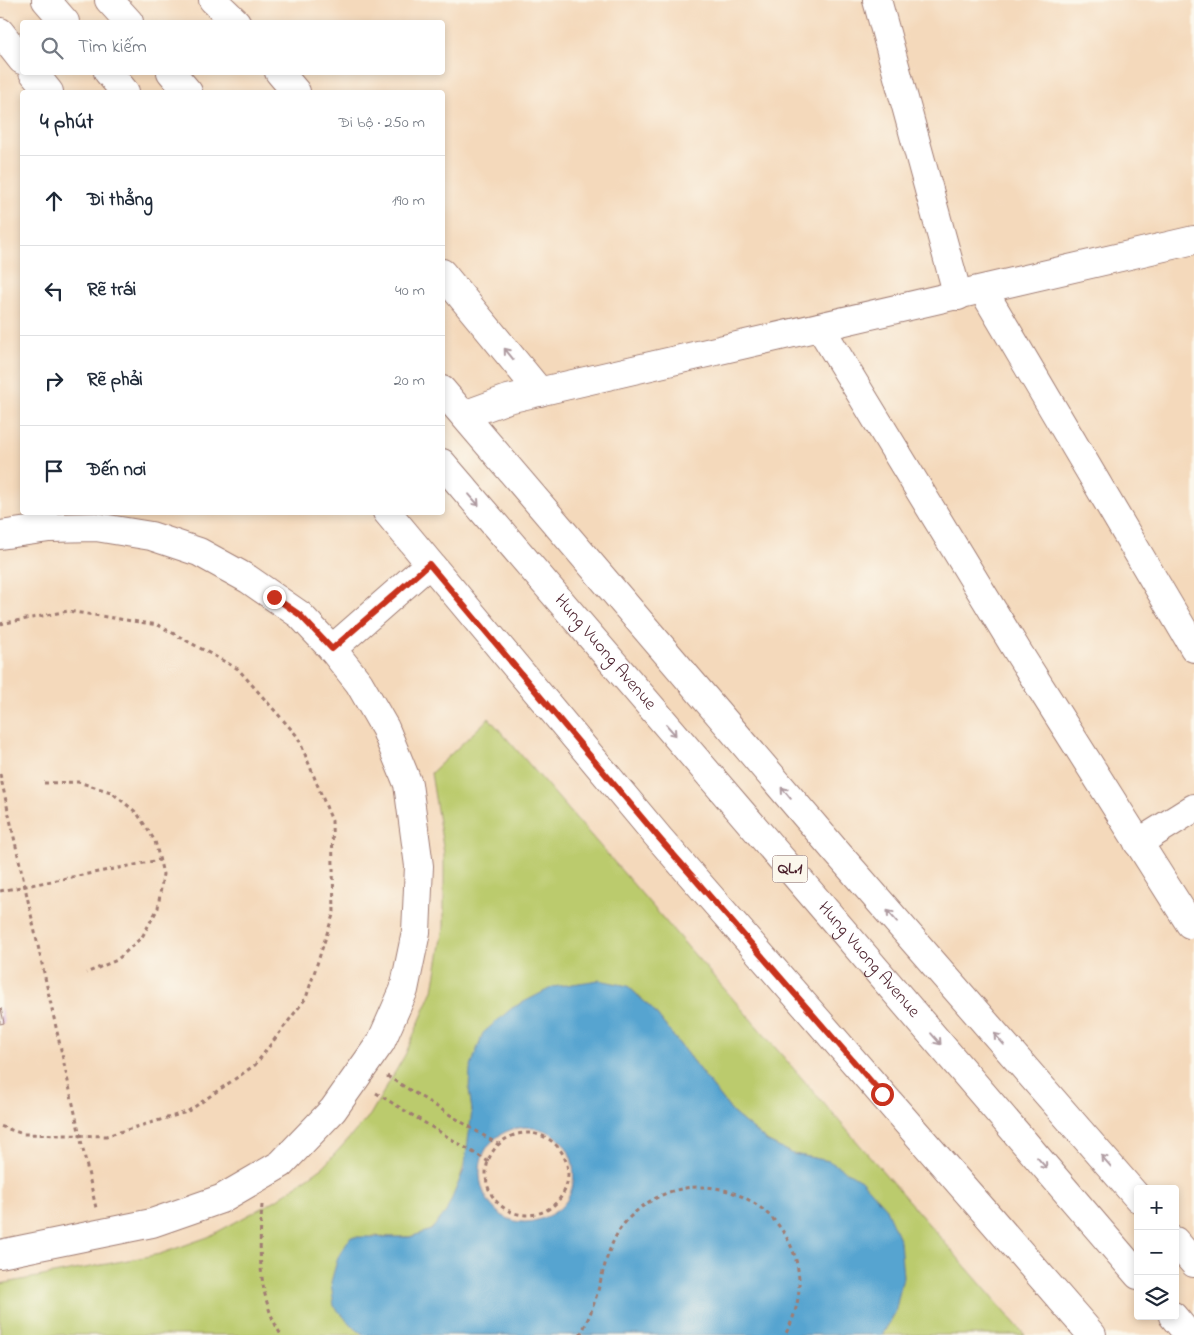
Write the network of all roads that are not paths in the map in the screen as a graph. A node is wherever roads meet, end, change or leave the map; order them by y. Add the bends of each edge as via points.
1 (46, 0) edge
2 (109, 0) edge
3 (213, 0) edge
4 (877, 0) edge
5 (63, 20) edge
6 (126, 20) edge
7 (234, 20) edge
8 (0, 32) edge
9 (20, 57) edge
10 (35, 75) edge
11 (111, 75) edge
12 (174, 75) edge
13 (282, 75) edge
14 (47, 90) edge
15 (123, 90) edge
16 (186, 90) edge
17 (294, 90) edge
18 (1194, 240) edge
19 (445, 277) edge
20 (971, 293) junction
21 (820, 327) junction
22 (540, 392) junction
23 (445, 393) edge
24 (464, 415) junction
25 (445, 466) edge
26 (389, 515) edge
27 (0, 535) edge
28 (429, 564) junction
29 (1194, 648) edge
30 (332, 649) junction
31 (1194, 808) edge
32 (1138, 843) junction
33 (1190, 924) dead end
34 (1134, 1193) edge
35 (1179, 1246) edge
36 (0, 1254) edge
37 (1194, 1263) edge
38 (1134, 1270) edge
39 (1176, 1320) edge
40 (1092, 1335) edge
41 (1189, 1335) edge

1 - 5 main road
2 - 6 main road
3 - 7 main road
4 - 20 main road
8 - 9 main road
10 - 14 main road
11 - 15 main road
12 - 16 main road
13 - 17 main road
18 - 20 main road
22 -> 19 main road
20 - 21 main road
20 - 29 main road
21 - 22 main road
21 - 32 main road
22 - 24 main road via 508,399
23 - 24 main road, QL.1
34 -> 24 main road, QL.1 via 833,848
25 -> 38 main road, Hung Vuong Avenue / QL.1
26 - 28 main road
27 - 30 main road via 49,528 96,527 151,536 191,549 248,579 300,615
28 - 30 main road
28 - 40 main road via 659,838
30 - 36 main road via 358,683 385,728 408,784 419,866 416,932 404,990 381,1042 334,1110 281,1164 221,1199 152,1223
31 - 32 main road
32 - 33 main road
35 - 37 main road
39 - 41 main road

